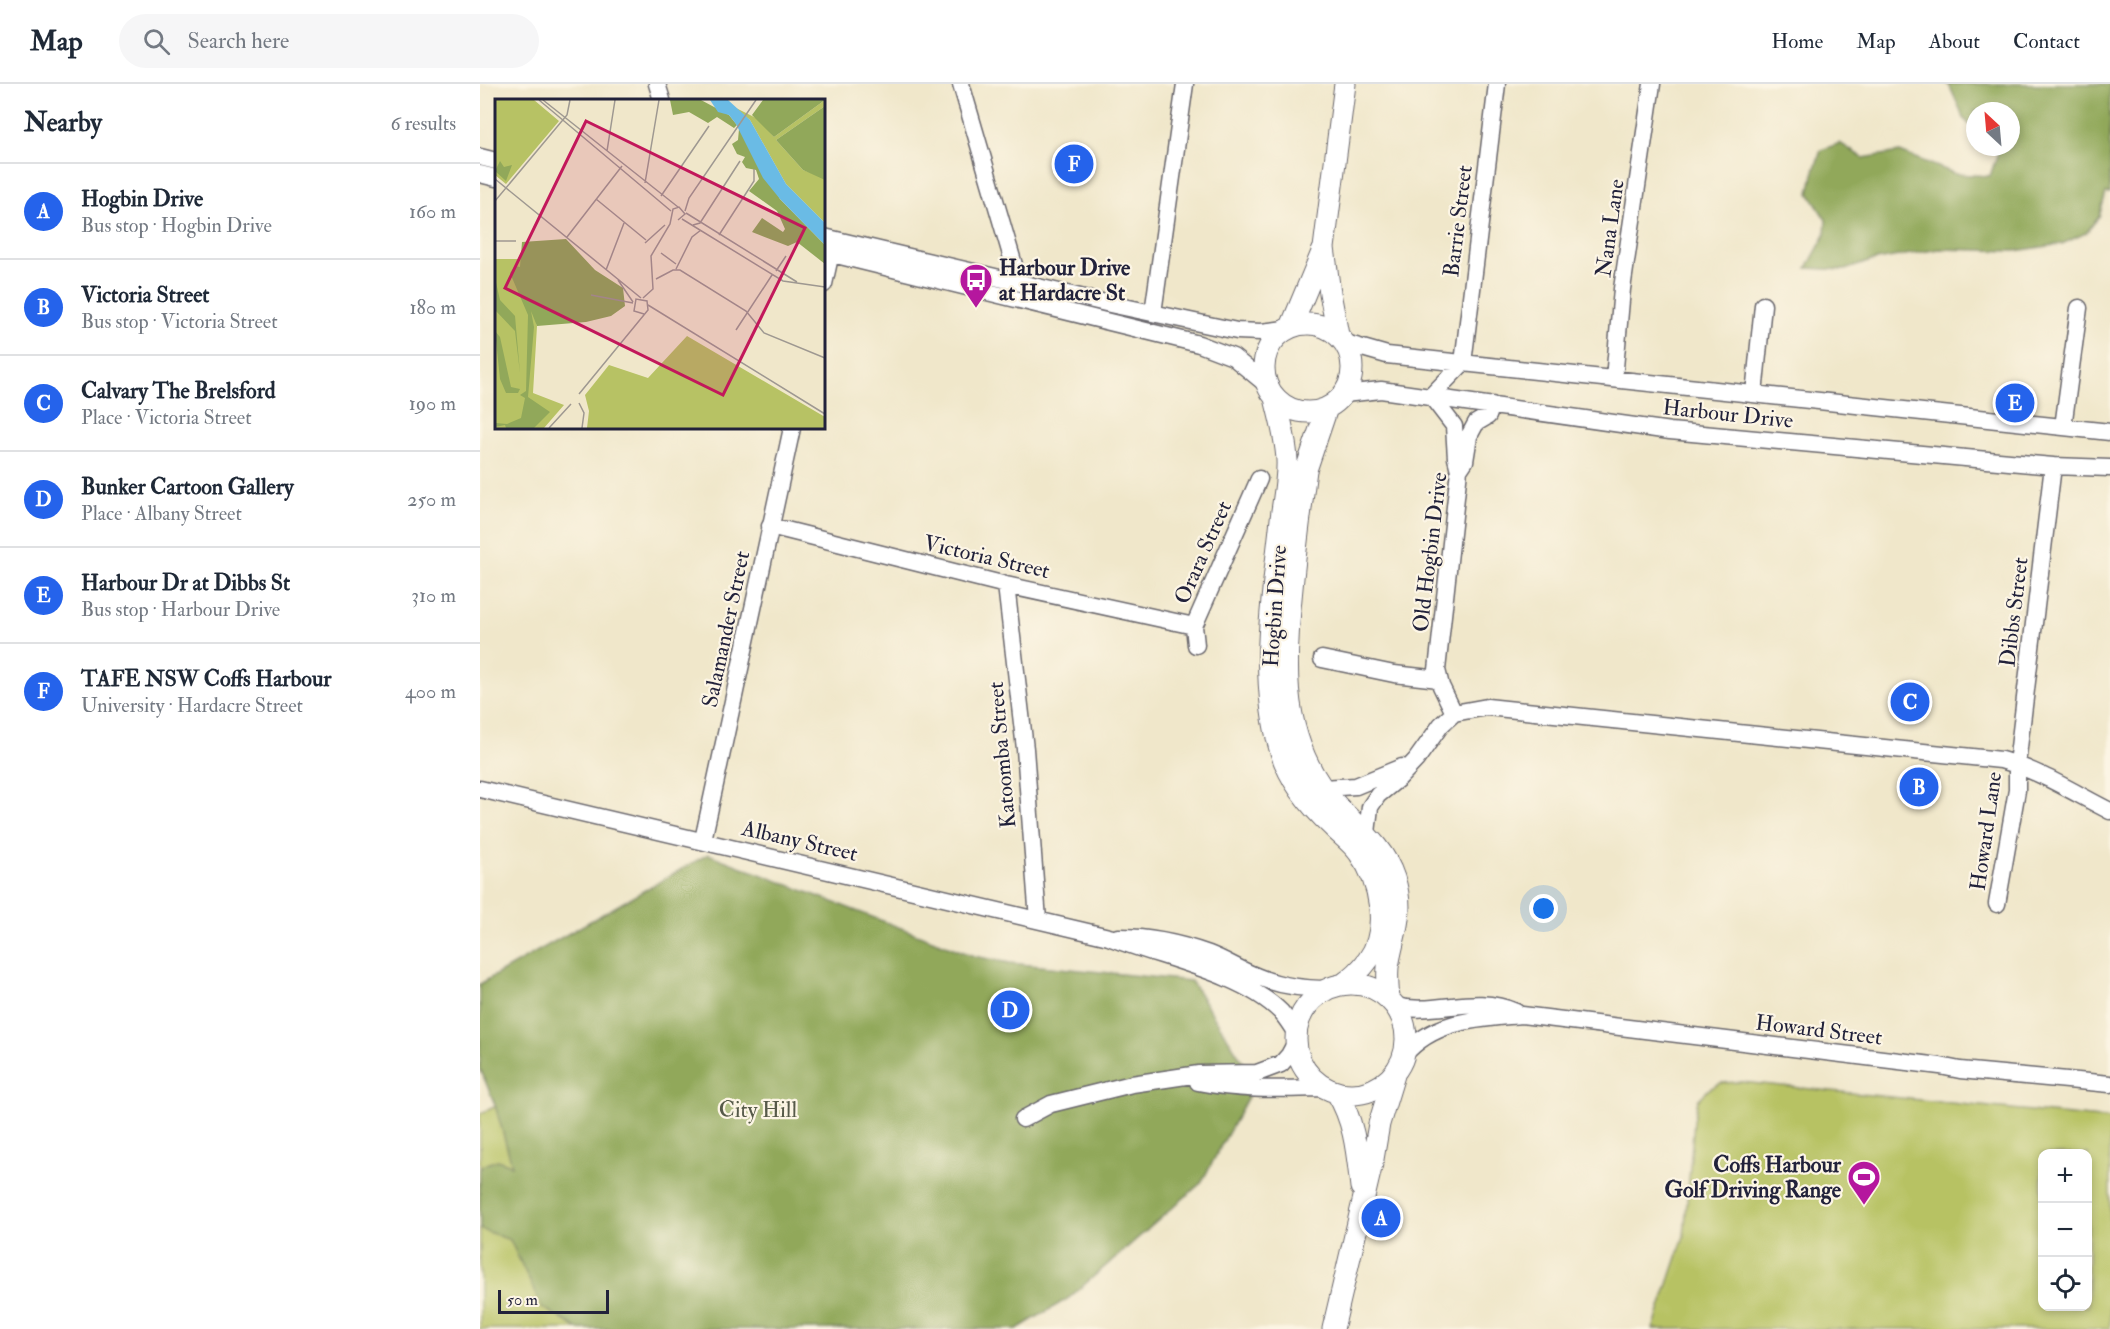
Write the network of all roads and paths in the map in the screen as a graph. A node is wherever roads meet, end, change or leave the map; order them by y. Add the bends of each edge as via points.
1 (657, 84) edge
2 (961, 84) edge
3 (1185, 84) edge
4 (1345, 84) edge
5 (1497, 84) edge
6 (1652, 84) edge
7 (662, 99) edge
8 (480, 157) edge
9 (495, 160) edge
10 (480, 174) edge
11 (495, 178) edge
12 (828, 246) edge
13 (1324, 248) junction
14 (825, 274) edge
15 (1019, 282) junction
16 (1763, 304) dead end
17 (2079, 308) dead end
18 (1153, 313) junction
19 (1288, 328) junction
20 (1342, 339) junction
21 (1463, 363) junction
22 (1614, 379) junction
23 (1270, 391) junction
24 (1344, 394) junction
25 (1754, 394) junction
26 (1431, 396) junction
27 (1492, 405) junction
28 (1327, 408) junction
29 (2063, 427) junction
30 (792, 429) edge
31 (2110, 432) edge
32 (2053, 466) junction
33 (2110, 468) edge
34 (1459, 470) junction
35 (1259, 479) dead end
36 (770, 526) junction
37 (1006, 585) junction
38 (1194, 626) junction
39 (1196, 645) dead end
40 (1322, 659) dead end
41 (1439, 679) junction
42 (1454, 712) junction
43 (1416, 760) junction
44 (2017, 764) junction
45 (1322, 788) junction
46 (480, 789) edge
47 (2110, 811) edge
48 (1367, 833) junction
49 (703, 840) junction
50 (1997, 904) dead end
51 (1038, 920) junction
52 (1108, 937) junction
53 (1336, 987) junction
54 (1392, 1003) junction
55 (1522, 1015) junction
56 (1296, 1038) junction
57 (1404, 1055) junction
58 (1394, 1075) junction
59 (1179, 1078) junction
60 (2110, 1084) edge
61 (1331, 1090) junction
62 (1023, 1119) dead end
63 (1363, 1198) junction
64 (1333, 1329) edge

1 - 7 street
2 - 15 street
3 - 18 street
4 - 13 main road
5 - 21 street, Barrie Street
6 - 22 street, Nana Lane via 1622,289
8 - 9 street
10 - 11 street
12 - 14 street
12 - 15 street
12 - 23 street via 1199,344 1233,357
13 - 19 main road
13 - 20 main road
15 - 18 street
16 - 25 street
17 - 29 street
18 - 19 street via 1237,331
19 - 20 main road via 1316,324
19 - 23 main road via 1272,343 1264,360 1263,372
20 - 21 street, Harbour Drive via 1387,355
20 - 24 main road via 1353,369
21 - 22 street, Harbour Drive
21 - 26 street
22 - 25 street, Harbour Drive
23 - 28 main road via 1286,406 1299,411
23 - 53 main road, Hogbin Drive via 1282,425 1287,468 1268,634 1270,704 1293,780 1317,811 1359,852 1369,868 1379,901 1378,938 1370,958
24 - 26 street, Harbour Drive via 1381,390
24 - 28 main road
25 - 29 street, Harbour Drive
26 - 27 street, Harbour Drive
26 - 34 street via 1454,426
27 - 32 street, Harbour Drive via 1670,431
27 - 34 street, Old Hogbin Drive via 1488,416 1476,423 1469,436 1466,461
28 - 45 main road, Hogbin Drive via 1305,482 1286,642 1288,694 1298,742
29 - 31 street, Harbour Drive
30 - 36 street, Salamander Street
32 - 33 street, Harbour Drive
32 - 44 street, Dibbs Street
34 - 41 street, Old Hogbin Drive via 1438,656
35 - 38 street, Orara Street
36 - 37 street, Victoria Street
36 - 49 street, Salamander Street
37 - 38 street, Victoria Street
37 - 51 street, Katoomba Street via 1025,749
38 - 39 street, Orara Street
40 - 41 street
41 - 42 street, Old Hogbin Drive
42 - 43 street
42 - 44 street via 1487,707 1990,758
43 - 45 street via 1356,786
43 - 48 street via 1378,795 1370,807
44 - 47 street
44 - 50 street, Howard Lane via 2017,790
45 - 48 main road, Hogbin Drive
46 - 49 street, Albany Street
48 - 54 main road, Hogbin Drive via 1385,859 1398,895 1397,933 1388,967
49 - 51 street, Albany Street
51 - 52 street, Albany Street
52 - 53 street, Albany Street via 1151,939 1211,955 1257,977 1296,987
52 - 56 street, Albany Street via 1211,972 1242,987 1280,1011
53 - 54 main road via 1359,985 1375,990
53 - 56 main road via 1316,997 1307,1008
54 - 55 street, Howard Street via 1408,1009 1470,1003 1503,1007
54 - 57 main road via 1403,1021 1407,1038
55 - 57 street, Howard Street via 1445,1026 1420,1039
55 - 60 street, Howard Street via 1960,1070
56 - 59 street via 1289,1055 1270,1070
56 - 61 main road via 1300,1060 1310,1076
57 - 58 main road
58 - 61 main road via 1368,1092
58 - 63 main road via 1378,1124
59 - 61 street via 1236,1089
59 - 62 street via 1114,1088 1051,1104
61 - 63 main road via 1345,1106
63 - 64 main road

